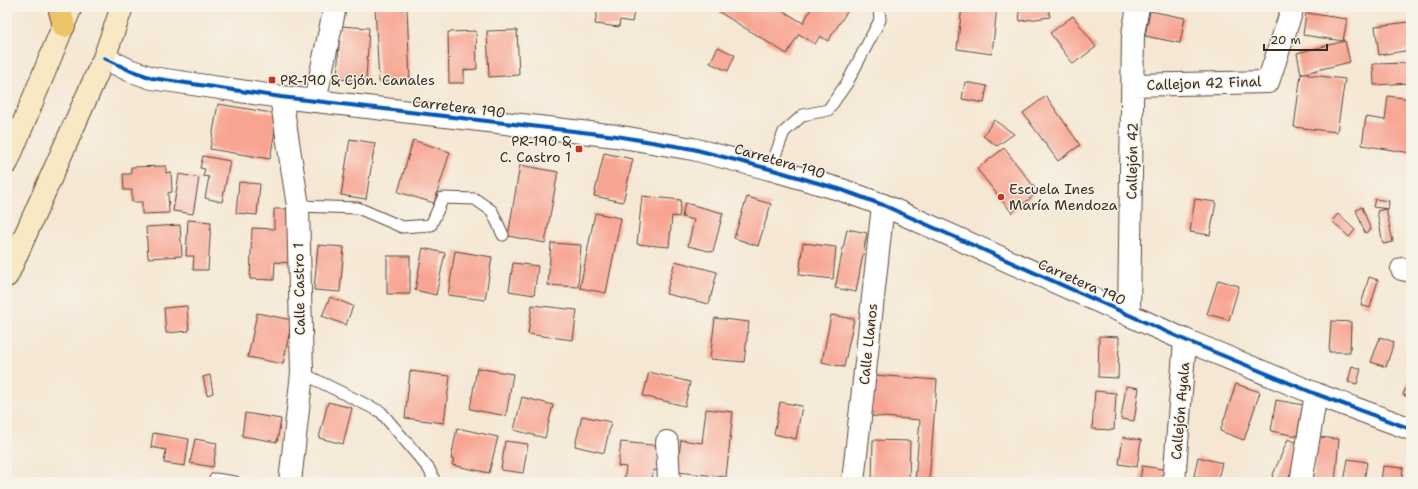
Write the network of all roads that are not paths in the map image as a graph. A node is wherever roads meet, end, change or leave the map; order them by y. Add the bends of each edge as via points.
1 (122, 7) edge
2 (335, 7) edge
3 (879, 7) edge
4 (1138, 7) edge
5 (1293, 7) edge
6 (65, 13) edge
7 (104, 58) junction
8 (1133, 85) junction
9 (281, 97) junction
10 (315, 101) junction
11 (7, 163) edge
12 (770, 169) junction
13 (882, 205) junction
14 (298, 206) junction
15 (503, 236) dead end
16 (7, 276) edge
17 (1129, 315) junction
18 (1186, 340) junction
19 (302, 373) junction
20 (1316, 394) junction
21 (1411, 429) edge
22 (667, 442) dead end
23 (215, 479) dead end
24 (235, 482) edge
25 (290, 482) edge
26 (435, 482) edge
27 (669, 482) edge
28 (852, 482) edge
29 (1174, 482) edge
30 (1301, 482) edge

1 - 7 main road
2 - 10 street
3 - 12 lane via 880,20 847,83 828,110 803,115 784,132
4 - 8 street, Callejón 42 via 1133,34
5 - 8 street, Callejon 42 Final via 1268,82
6 - 11 main road
7 - 9 street, Carretera 190 via 152,78
7 - 16 main road
8 - 17 street, Callejón 42
9 - 10 street, Carretera 190
9 - 14 street, Calle Castro 1
10 - 12 street, Carretera 190 via 616,136 693,149
12 - 13 street, Carretera 190 via 842,190
13 - 17 street, Carretera 190
13 - 28 street, Calle Llanos
14 - 15 lane via 358,208 402,227 431,225 443,198 474,199 492,211
14 - 19 street, Calle Castro 1
17 - 18 street, Carretera 190
18 - 20 street, Carretera 190
18 - 29 street, Callejón Ayala
19 - 25 street, Calle Castro 1
19 - 26 lane via 381,412 429,469
20 - 21 street, Carretera 190
20 - 30 street
22 - 27 street
23 - 24 lane

